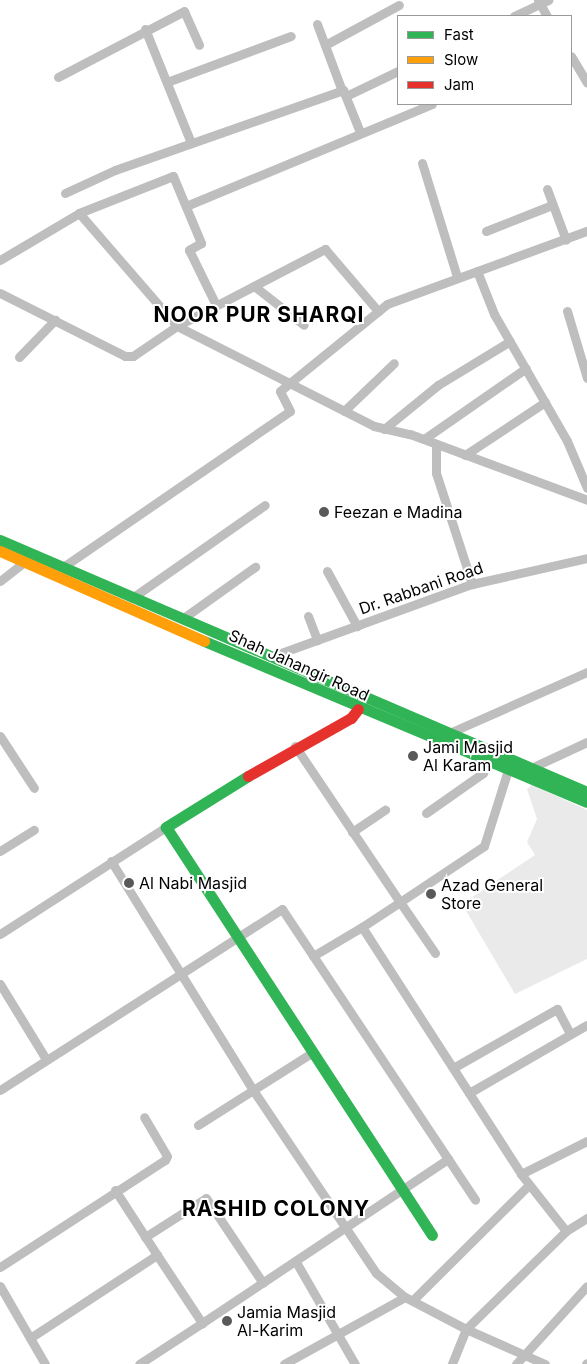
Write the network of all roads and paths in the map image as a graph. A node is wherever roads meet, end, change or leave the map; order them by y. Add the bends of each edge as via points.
1 (542, 1) edge
2 (400, 5) dead end
3 (516, 15) edge
4 (548, 15) edge
5 (317, 24) dead end
6 (145, 29) junction
7 (291, 36) dead end
8 (325, 45) junction
9 (199, 46) dead end
10 (572, 58) edge
11 (397, 71) edge
12 (58, 77) dead end
13 (167, 82) junction
14 (587, 84) edge
15 (344, 93) junction
16 (429, 105) edge
17 (360, 132) junction
18 (191, 143) junction
19 (422, 163) dead end
20 (547, 190) dead end
21 (65, 193) dead end
22 (552, 205) junction
23 (186, 206) junction
24 (79, 213) junction
25 (486, 231) dead end
26 (587, 231) edge
27 (566, 240) junction
28 (0, 260) edge
29 (476, 271) junction
30 (457, 278) junction
31 (254, 286) junction
32 (0, 293) edge
33 (216, 306) junction
34 (378, 311) junction
35 (567, 311) dead end
36 (55, 320) junction
37 (304, 325) dead end
38 (178, 326) junction
39 (510, 341) junction
40 (19, 356) dead end
41 (394, 363) dead end
42 (526, 368) junction
43 (587, 378) edge
44 (293, 382) junction
45 (545, 402) junction
46 (344, 411) junction
47 (384, 429) junction
48 (424, 440) junction
49 (436, 444) junction
50 (465, 454) junction
51 (587, 488) edge
52 (587, 500) edge
53 (265, 505) dead end
54 (0, 540) edge
55 (0, 551) edge
56 (28, 558) junction
57 (587, 558) edge
58 (62, 567) junction
59 (255, 567) dead end
60 (327, 572) dead end
61 (0, 581) edge
62 (472, 584) junction
63 (132, 598) junction
64 (308, 616) dead end
65 (182, 619) junction
66 (356, 626) junction
67 (317, 640) junction
68 (268, 657) junction
69 (587, 672) edge
70 (358, 709) junction
71 (447, 734) junction
72 (0, 736) edge
73 (587, 742) edge
74 (295, 746) junction
75 (486, 761) junction
76 (529, 768) junction
77 (508, 770) junction
78 (34, 788) dead end
79 (587, 792) edge
80 (587, 802) edge
81 (385, 810) dead end
82 (426, 813) dead end
83 (166, 827) junction
84 (34, 830) dead end
85 (352, 832) junction
86 (0, 851) edge
87 (111, 861) junction
88 (400, 902) junction
89 (362, 927) junction
90 (0, 934) edge
91 (238, 936) junction
92 (435, 953) dead end
93 (313, 956) junction
94 (180, 970) junction
95 (0, 984) edge
96 (587, 1025) edge
97 (570, 1032) junction
98 (310, 1054) junction
99 (46, 1060) junction
100 (453, 1068) junction
101 (0, 1090) edge
102 (252, 1090) junction
103 (469, 1093) junction
104 (144, 1118) dead end
105 (198, 1125) dead end
106 (587, 1141) edge
107 (448, 1158) junction
108 (521, 1174) junction
109 (529, 1185) junction
110 (115, 1190) junction
111 (400, 1191) junction
112 (475, 1200) dead end
113 (587, 1218) edge
114 (347, 1229) junction
115 (566, 1231) junction
116 (432, 1235) dead end
117 (145, 1236) junction
118 (157, 1255) junction
119 (296, 1262) junction
120 (0, 1267) edge
121 (263, 1283) junction
122 (0, 1286) edge
123 (587, 1286) edge
124 (409, 1299) junction
125 (202, 1323) junction
126 (466, 1329) junction
127 (338, 1334) junction
128 (30, 1338) junction
129 (521, 1353) junction
130 (45, 1364) edge
131 (141, 1364) edge
132 (284, 1364) edge
133 (355, 1364) edge
134 (452, 1364) edge
135 (516, 1364) edge
136 (544, 1364) edge

1 - 3 street
1 - 4 street
2 - 8 street
5 - 8 street
6 - 9 street via 184,11
6 - 12 street
6 - 13 street
7 - 13 street
8 - 15 street
10 - 14 street
11 - 15 street
13 - 18 street
15 - 17 street
15 - 18 street
16 - 17 street
17 - 23 street
18 - 21 street
19 - 30 street
20 - 22 street
22 - 25 street
22 - 27 street
23 - 24 street via 173,176
23 - 33 street via 201,243 189,250
24 - 28 street
24 - 38 street
26 - 27 street
27 - 29 street
29 - 30 street
29 - 39 street
30 - 34 street
31 - 33 street
31 - 34 street via 325,249
31 - 37 street
32 - 36 street
33 - 38 street
34 - 44 street
35 - 43 street
36 - 38 street via 129,356
36 - 40 street
38 - 44 street via 282,382
39 - 42 street
39 - 47 street via 438,385
41 - 46 street
42 - 45 street
42 - 48 street
44 - 46 street
44 - 58 street via 279,392 290,411
45 - 50 street
45 - 51 street
46 - 47 street
47 - 48 street
48 - 49 street
49 - 50 street
49 - 62 street via 436,473
50 - 52 street
53 - 63 street
54 - 56 street
55 - 56 street, Shah Jahangir Road
56 - 58 street, Shah Jahangir Road
56 - 61 street
56 - 70 street, Shah Jahangir Road
57 - 62 street, Dr. Rabbani Road
58 - 63 street, Shah Jahangir Road
59 - 65 street
60 - 66 street
62 - 66 street, Dr. Rabbani Road
63 - 65 street, Shah Jahangir Road
64 - 67 street
65 - 68 street, Shah Jahangir Road
66 - 67 street, Dr. Rabbani Road
67 - 68 street, Dr. Rabbani Road
68 - 71 street, Shah Jahangir Road
69 - 71 street
70 - 74 street via 351,718
70 - 75 street, Shah Jahangir Road
71 - 76 street, Shah Jahangir Road
72 - 78 street
73 - 76 street
74 - 83 street
74 - 85 street
75 - 77 street, Shah Jahangir Road
75 - 82 street via 483,773
76 - 79 street, Shah Jahangir Road
77 - 80 street, Shah Jahangir Road
77 - 88 street via 484,846
81 - 85 street
83 - 87 street
83 - 91 street
84 - 86 street
85 - 88 street
87 - 90 street
87 - 94 street
88 - 89 street
88 - 92 street
89 - 93 street
89 - 100 street
91 - 93 street via 282,909
91 - 94 street
91 - 98 street
93 - 107 street
94 - 99 street
94 - 102 street
95 - 99 street
96 - 97 street
97 - 100 street via 557,1009
97 - 103 street
98 - 102 street
98 - 111 street
99 - 101 street
100 - 103 street
102 - 105 street
102 - 114 street
103 - 108 street
104 - 110 street via 166,1156
106 - 108 street
107 - 111 street
107 - 112 street
108 - 109 street
109 - 115 street
109 - 124 street
110 - 117 street
110 - 120 street
111 - 114 street
111 - 116 street
113 - 115 street
114 - 119 street
114 - 124 street via 376,1273
115 - 126 street
117 - 118 street
117 - 121 street via 206,1198
118 - 125 street
118 - 128 street
119 - 121 street
119 - 127 street
121 - 125 street
122 - 128 street
123 - 129 street
124 - 126 street
124 - 127 street
125 - 131 street
126 - 129 street
126 - 134 street
127 - 132 street
127 - 133 street
128 - 130 street
129 - 135 street
129 - 136 street

